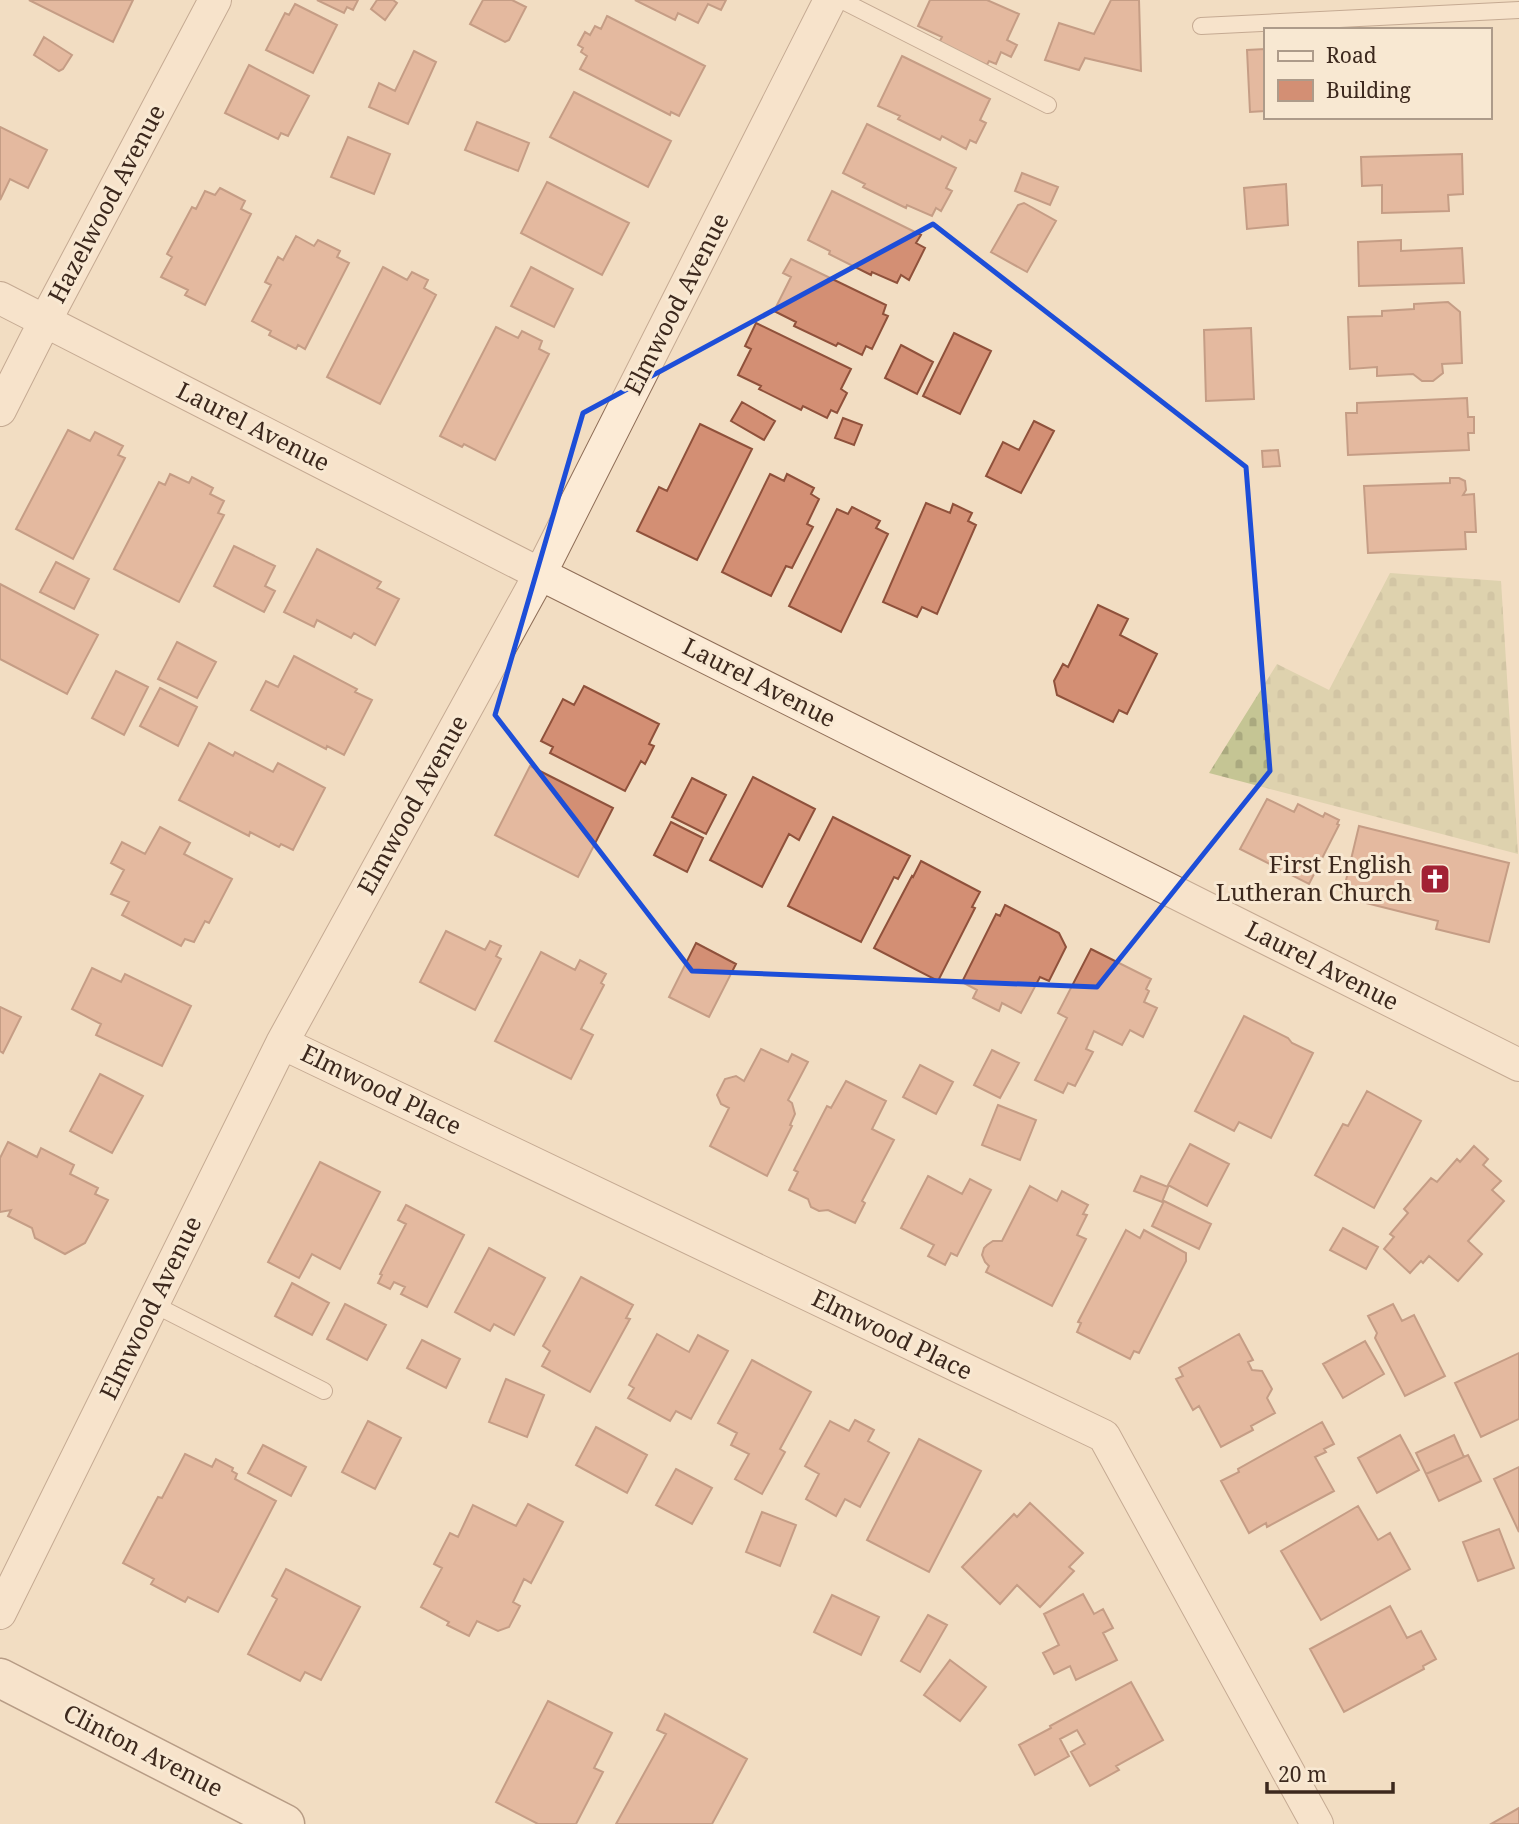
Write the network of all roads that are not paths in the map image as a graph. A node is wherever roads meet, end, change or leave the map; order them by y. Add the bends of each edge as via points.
1 (215, 0) edge
2 (830, 0) edge
3 (841, 0) edge
4 (1519, 10) edge
5 (1201, 26) dead end
6 (1048, 105) dead end
7 (0, 298) edge
8 (45, 321) junction
9 (0, 410) edge
10 (540, 574) junction
11 (282, 1043) junction
12 (1519, 1065) edge
13 (153, 1304) junction
14 (324, 1391) dead end
15 (0, 1613) edge
16 (0, 1678) edge
17 (285, 1824) edge
18 (1317, 1824) edge

1 - 8 street, Hazelwood Avenue
2 - 10 street, Elmwood Avenue
3 - 6 lane
4 - 5 lane
7 - 8 street, Laurel Avenue
8 - 9 street, Hazelwood Avenue
8 - 10 street, Laurel Avenue
10 - 11 street, Elmwood Avenue
10 - 12 street, Laurel Avenue
11 - 13 street, Elmwood Avenue
11 - 18 street, Elmwood Place via 1104,1436
13 - 14 lane
13 - 15 street, Elmwood Avenue
16 - 17 main road, Clinton Avenue

